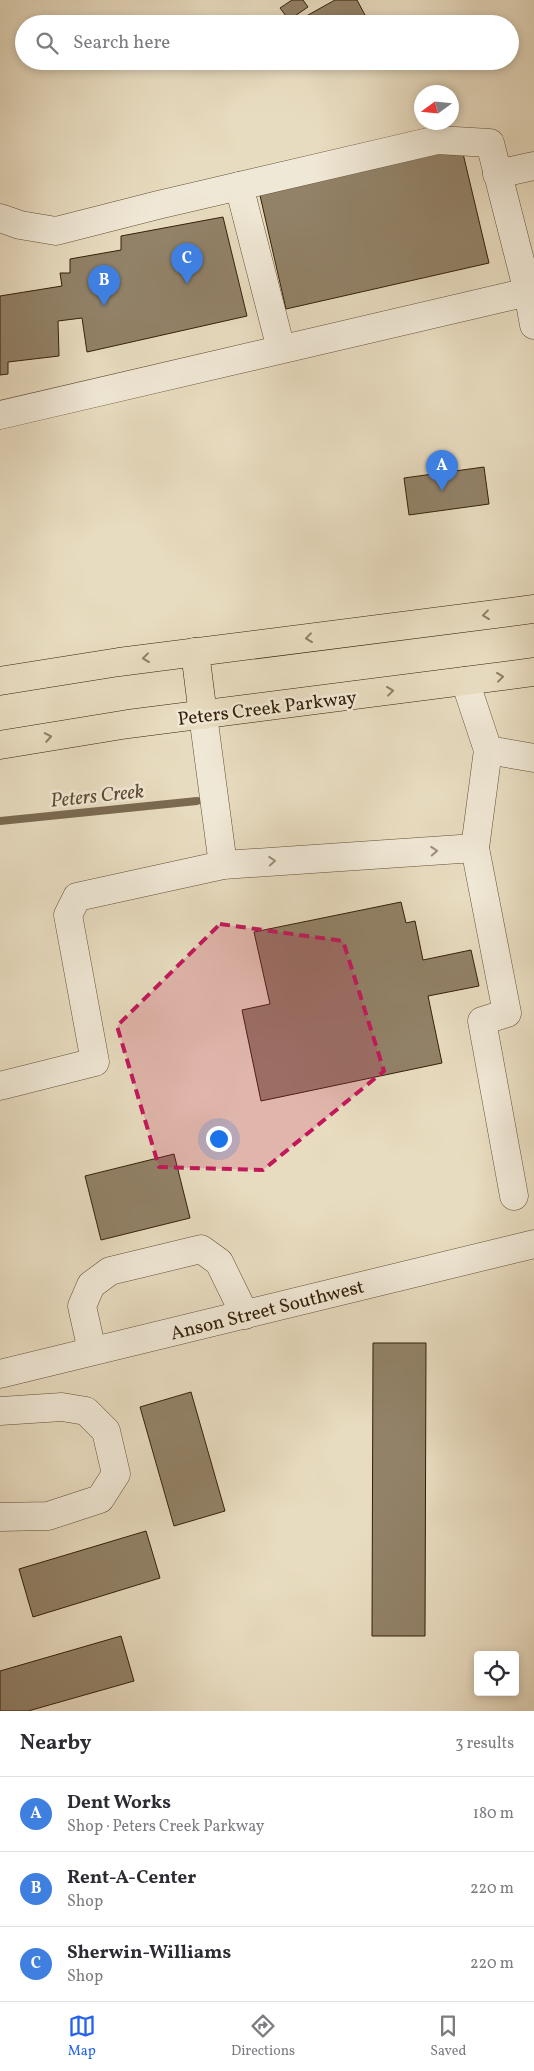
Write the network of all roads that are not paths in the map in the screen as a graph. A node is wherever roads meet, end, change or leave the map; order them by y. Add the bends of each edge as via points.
1 (534, 166) edge
2 (497, 174) junction
3 (239, 186) junction
4 (0, 218) edge
5 (531, 289) edge
6 (534, 324) edge
7 (281, 349) junction
8 (0, 414) edge
9 (534, 609) edge
10 (195, 652) junction
11 (534, 672) edge
12 (0, 681) edge
13 (465, 681) junction
14 (203, 715) junction
15 (0, 745) edge
16 (488, 750) junction
17 (534, 758) edge
18 (475, 848) junction
19 (223, 865) junction
20 (0, 1086) edge
21 (514, 1196) dead end
22 (534, 1244) edge
23 (245, 1315) junction
24 (92, 1351) junction
25 (0, 1374) edge
26 (0, 1411) edge
27 (0, 1517) edge

1 - 2 street
2 - 3 street via 490,143 437,140
2 - 5 street
3 - 4 street via 56,230 20,225
3 - 7 street
5 - 6 street
5 - 7 street
7 - 8 street
9 -> 10 main road
10 -> 12 main road
10 - 14 main road
13 -> 11 main road, Peters Creek Parkway
14 -> 13 main road, Peters Creek Parkway
13 - 16 street
15 -> 14 main road, Peters Creek Parkway
14 - 19 street
16 - 17 street
16 - 18 street
19 -> 18 street
18 - 21 street via 507,1013 482,1021
19 - 20 street via 77,897 68,915 95,1062
22 - 23 street, Anson Street Southwest
23 - 24 street, Anson Street Southwest
23 - 24 street via 218,1262 201,1249 110,1271 91,1285 82,1306
24 - 25 street, Anson Street Southwest
26 - 27 street via 62,1407 86,1411 106,1431 116,1474 100,1500 48,1516

